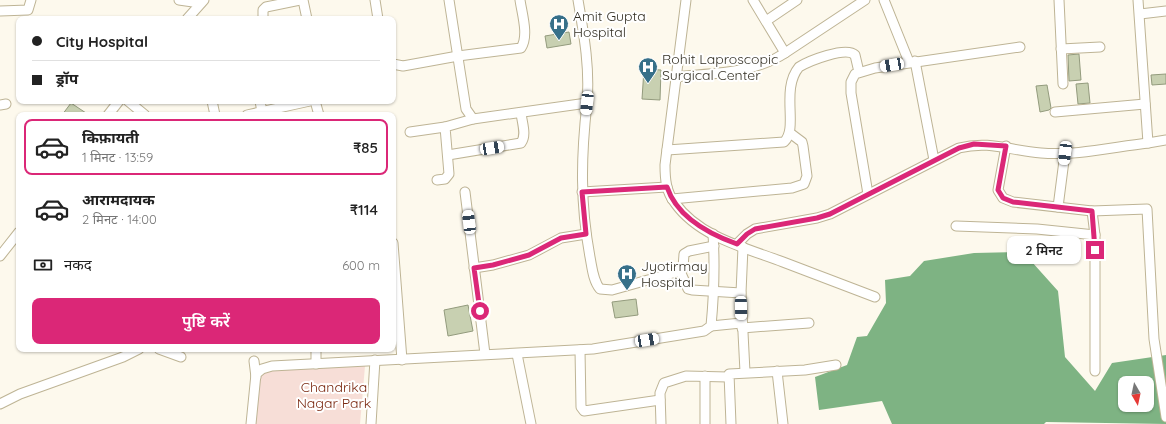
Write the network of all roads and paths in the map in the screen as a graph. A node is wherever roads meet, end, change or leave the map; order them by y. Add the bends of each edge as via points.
1 (31, 0) edge
2 (179, 0) edge
3 (302, 0) edge
4 (375, 0) edge
5 (449, 0) edge
6 (520, 0) edge
7 (578, 0) edge
8 (686, 0) edge
9 (753, 0) edge
10 (797, 0) edge
11 (865, 0) edge
12 (884, 0) edge
13 (1059, 0) edge
14 (1138, 0) edge
15 (202, 2) edge
16 (0, 11) edge
17 (1166, 12) edge
18 (1140, 14) junction
19 (190, 16) edge
20 (263, 16) edge
21 (306, 16) edge
22 (378, 16) edge
23 (766, 21) junction
24 (1020, 47) dead end
25 (1100, 47) dead end
26 (1061, 49) junction
27 (785, 53) junction
28 (458, 56) junction
29 (912, 62) junction
30 (396, 65) edge
31 (859, 72) junction
32 (676, 77) junction
33 (1062, 84) dead end
34 (587, 103) junction
35 (117, 104) edge
36 (132, 104) edge
37 (261, 104) edge
38 (297, 104) edge
39 (1144, 104) junction
40 (110, 112) edge
41 (142, 112) edge
42 (262, 112) joint
43 (1055, 112) dead end
44 (520, 113) junction
45 (473, 119) junction
46 (445, 127) junction
47 (410, 132) dead end
48 (790, 133) junction
49 (1166, 140) edge
50 (1148, 143) junction
51 (1006, 146) junction
52 (667, 150) junction
53 (1065, 153) junction
54 (448, 155) junction
55 (934, 160) junction
56 (437, 180) dead end
57 (667, 187) junction
58 (465, 192) dead end
59 (582, 192) junction
60 (868, 194) junction
61 (672, 199) junction
62 (1058, 207) junction
63 (1092, 211) junction
64 (956, 226) dead end
65 (586, 234) junction
66 (714, 234) junction
67 (1095, 235) junction
68 (16, 236) edge
69 (714, 246) junction
70 (740, 246) junction
71 (0, 256) edge
72 (474, 268) junction
73 (680, 271) junction
74 (396, 282) edge
75 (714, 292) junction
76 (741, 293) junction
77 (875, 297) dead end
78 (809, 323) dead end
79 (711, 326) junction
80 (742, 326) junction
81 (580, 350) junction
82 (167, 352) edge
83 (316, 352) edge
84 (120, 353) edge
85 (485, 354) junction
86 (517, 354) junction
87 (181, 357) dead end
88 (375, 360) junction
89 (402, 360) junction
90 (254, 361) dead end
91 (316, 364) junction
92 (836, 365) dead end
93 (777, 371) junction
94 (1095, 371) dead end
95 (744, 372) junction
96 (705, 376) junction
97 (256, 377) junction
98 (728, 377) junction
99 (660, 400) junction
100 (0, 404) edge
101 (1165, 407) edge
102 (1166, 417) edge
103 (251, 424) edge
104 (371, 424) edge
105 (530, 424) edge
106 (661, 424) edge
107 (705, 424) edge
108 (730, 424) edge
109 (782, 424) edge

1 - 16 street via 28,10
2 - 15 street
3 - 20 street via 269,5 263,10
3 - 21 street
4 - 22 street
5 - 28 street
6 - 28 street via 524,36 521,48
7 - 34 street via 587,56
8 - 32 street
9 - 23 street
10 - 23 street
11 - 27 street
12 - 29 street
13 - 26 street
14 - 18 street
15 - 19 street
17 - 18 street
18 - 39 street
23 - 27 street
24 - 29 street
25 - 26 street
26 - 33 street
27 - 32 street via 765,65 752,68
28 - 30 street via 403,66
28 - 45 street via 466,109
29 - 31 street
29 - 55 street
31 - 48 street via 855,54 848,51 823,57 799,67 790,85
31 - 60 street via 852,78 851,86
32 - 52 street
34 - 44 street
34 - 59 street
35 - 40 street
36 - 41 street
37 - 42 street
38 - 42 street
39 - 43 street
39 - 50 street
44 - 45 street
44 - 54 street via 524,133 524,139 520,143
45 - 46 street
46 - 47 street
46 - 54 street
48 - 52 street via 788,138 779,143
48 - 61 street via 804,146 807,176 804,184 792,188
49 - 50 street
50 - 53 street
51 - 53 street via 1040,153
51 - 55 street via 974,144
51 - 62 street via 998,190 1003,198 1013,202
52 - 57 street
53 - 62 street
54 - 56 street via 449,174 445,179
55 - 60 street
57 - 59 street
57 - 61 street
58 - 72 street
59 - 65 street
60 - 70 street via 830,214 755,229 747,234
61 - 66 street via 688,218
62 - 63 street
63 - 67 street
63 - 101 street via 1147,209 1154,339
64 - 67 street via 1037,229
65 - 72 street via 561,238 529,255
65 - 73 street via 595,280 598,287 603,290 612,290
66 - 69 street
66 - 70 street
67 - 94 street
68 - 71 street
69 - 73 street via 684,254 683,268
69 - 75 street
70 - 76 street
70 - 77 street
72 - 85 street
73 - 75 street via 688,289
74 - 89 street
75 - 76 street
75 - 79 street
76 - 80 street
78 - 80 street
79 - 80 street
79 - 81 street via 696,333
80 - 95 street
81 - 86 street
81 - 99 street via 581,407 584,411
82 - 87 street
83 - 91 street
84 - 100 street
85 - 86 street
85 - 89 street
86 - 105 street
88 - 89 street
88 - 91 street
88 - 104 street
90 - 97 street
91 - 97 street via 272,366 262,369
92 - 93 street
93 - 95 street
93 - 109 street
95 - 98 street via 731,373
96 - 98 street
96 - 99 street via 686,376 668,380 662,385
96 - 107 street
97 - 103 street
98 - 108 street
99 - 106 street
101 - 102 street

